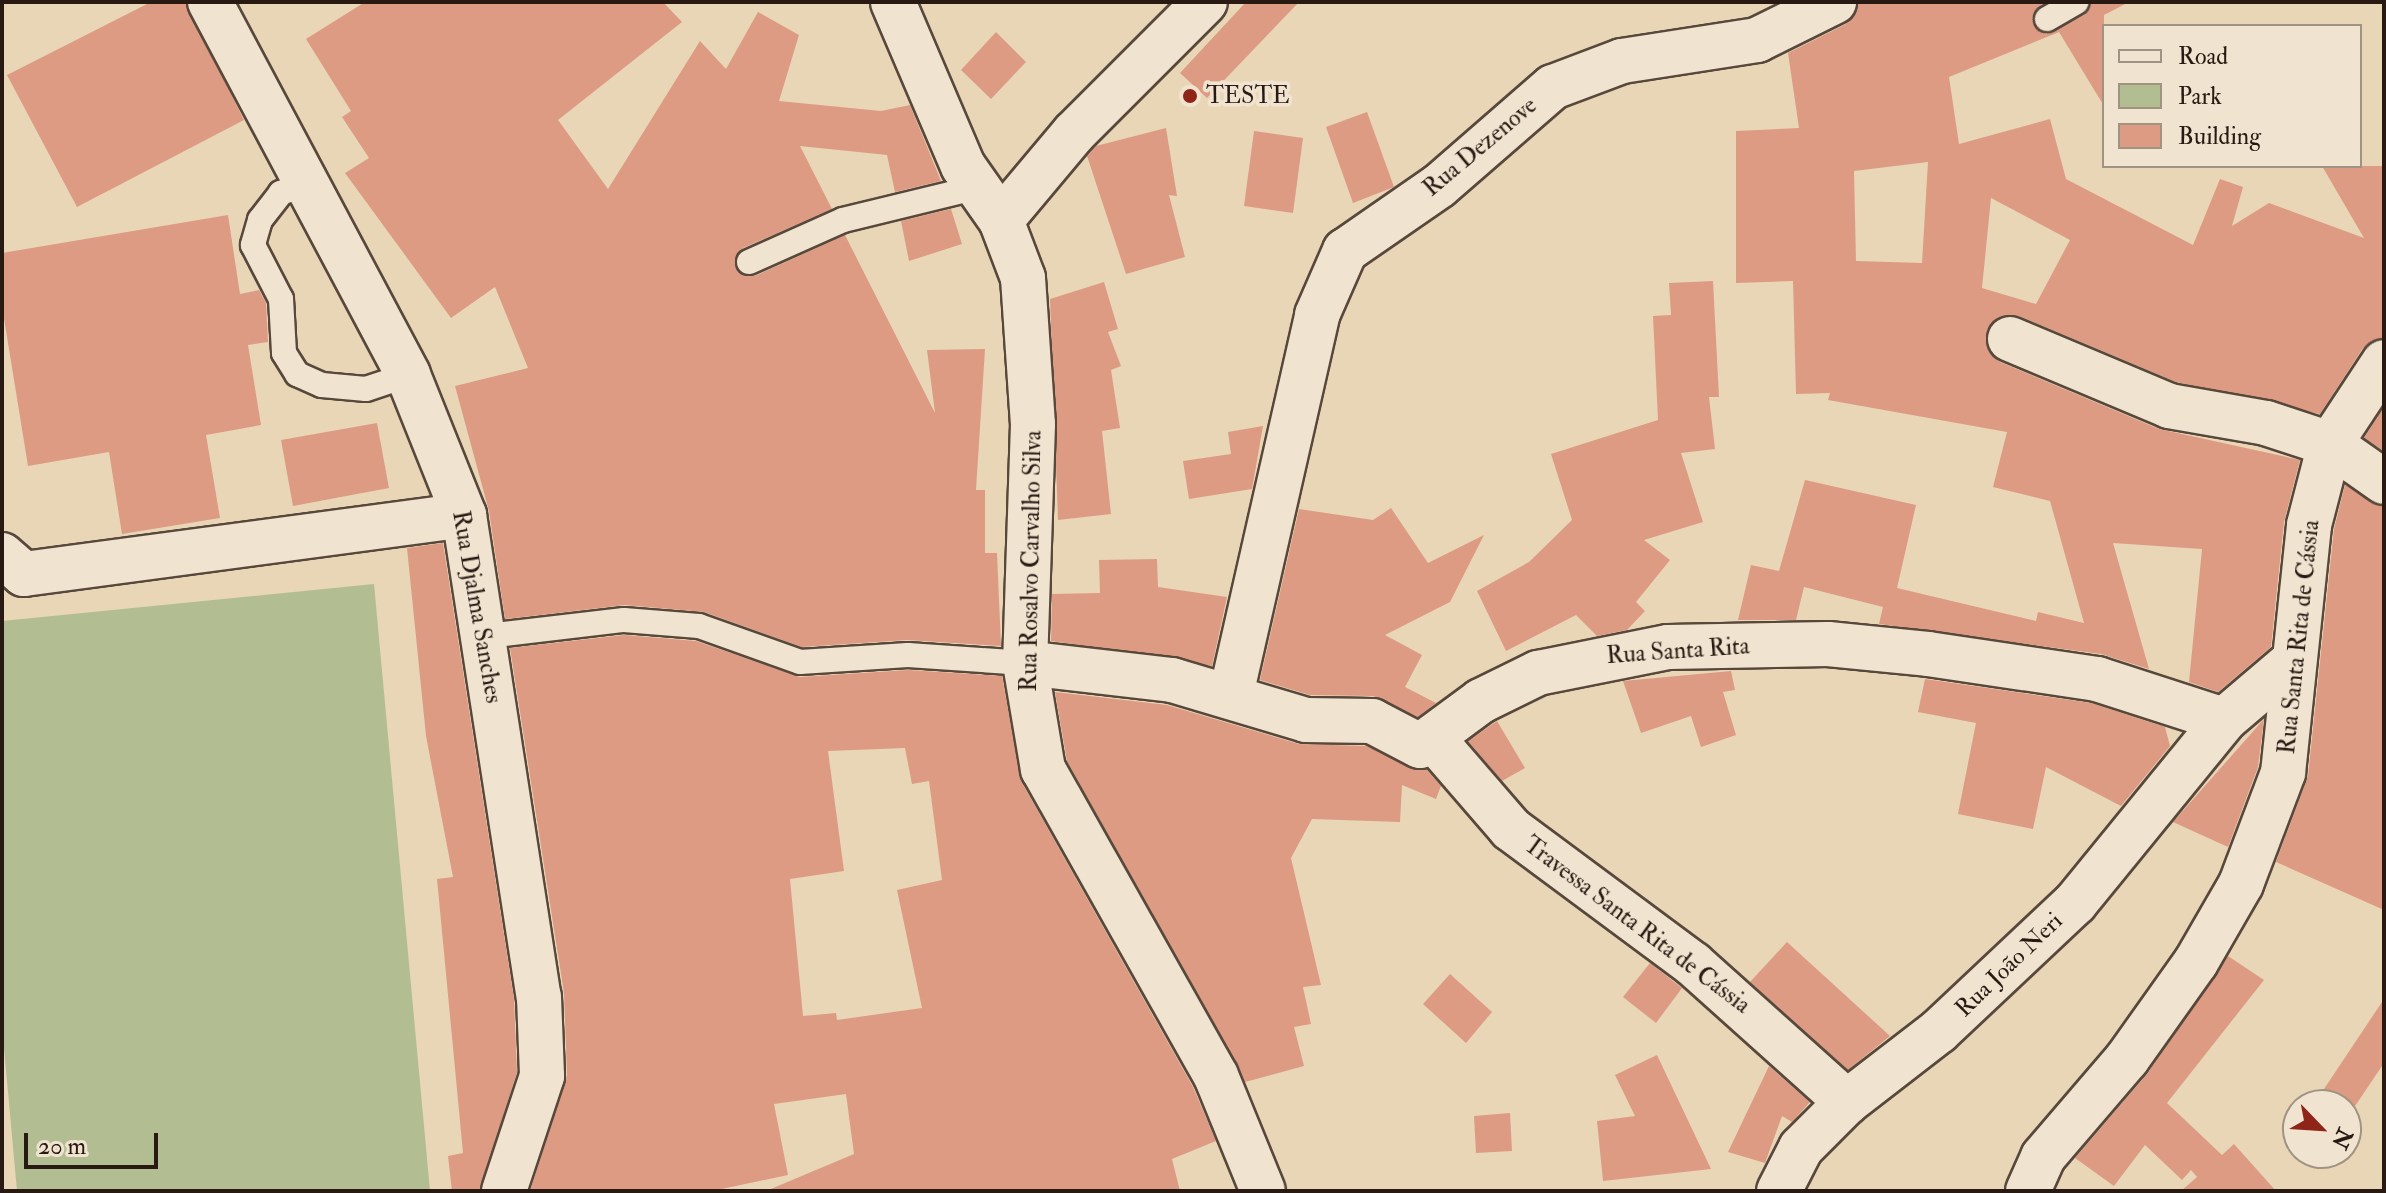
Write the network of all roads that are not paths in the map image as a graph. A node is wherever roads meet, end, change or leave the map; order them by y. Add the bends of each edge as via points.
1 (210, 2) edge
2 (893, 2) edge
3 (1205, 2) edge
4 (1834, 2) edge
5 (2076, 2) edge
6 (2047, 19) dead end
7 (311, 183) junction
8 (990, 203) junction
9 (749, 262) dead end
10 (2010, 339) dead end
11 (2384, 362) edge
12 (408, 375) junction
13 (2330, 444) junction
14 (2384, 482) edge
15 (464, 515) junction
16 (8, 563) edge
17 (487, 636) junction
18 (1025, 663) junction
19 (2291, 663) junction
20 (1231, 695) junction
21 (2224, 720) junction
22 (1435, 741) junction
23 (542, 1076) junction
24 (1847, 1102) junction
25 (504, 1191) edge
26 (533, 1191) edge
27 (1263, 1191) edge
28 (1779, 1191) edge
29 (2028, 1191) edge

1 - 7 street, Rua Djalma Sanches
2 - 8 street, Rua Rosalvo Carvalho Silva
3 - 8 street via 1065,144
4 - 20 street, Rua Dezenove via 1757,40 1622,61 1553,87 1439,186 1345,251 1317,315
5 - 6 lane
7 - 12 street, Rua Djalma Sanches
7 - 12 lane via 281,193 260,220 253,245 281,299 284,353 297,374 322,385 366,389
8 - 9 lane via 843,220
8 - 18 street, Rua Rosalvo Carvalho Silva via 1032,330
10 - 13 street via 2169,406 2266,423
11 - 13 street, Rua Santa Rita de Cássia
12 - 15 street, Rua Djalma Sanches
13 - 14 street
13 - 19 street, Rua Santa Rita de Cássia via 2309,525
15 - 16 street
15 - 17 street, Rua Djalma Sanches
17 - 18 lane via 624,620 699,626 800,662 908,655
17 - 23 street, Rua Djalma Sanches via 519,901 539,997
18 - 20 street
18 - 27 street, Rua Rosalvo Carvalho Silva via 1043,769 1216,1076
19 - 21 street
19 - 29 street, Rua Santa Rita de Cássia via 2295,711 2283,773 2241,884 2196,962 2127,1059 2043,1157
20 - 22 street via 1306,720 1372,721 1420,746
21 - 22 street, Rua Santa Rita via 2097,679 1928,654 1828,644 1668,647 1538,673 1481,701
21 - 24 street, Rua João Neri via 2075,903 1939,1031
22 - 24 street, Travessa Santa Rita de Cássia via 1511,829 1693,964
23 - 25 street, Rua Djalma Sanches
23 - 26 street, Rua Djalma Sanches
24 - 28 street, Rua João Neri via 1801,1148

